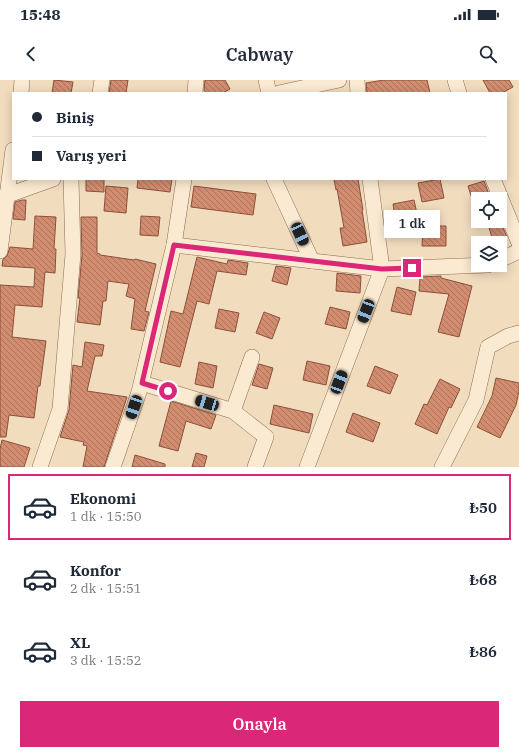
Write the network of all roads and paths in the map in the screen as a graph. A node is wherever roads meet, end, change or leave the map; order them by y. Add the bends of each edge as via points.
1 (22, 80) edge
2 (102, 80) edge
3 (196, 80) edge
4 (266, 80) edge
5 (339, 80) edge
6 (357, 80) edge
7 (455, 80) edge
8 (21, 92) edge
9 (100, 92) edge
10 (195, 92) edge
11 (269, 92) edge
12 (284, 92) edge
13 (358, 92) edge
14 (459, 92) edge
15 (12, 155) edge
16 (50, 180) edge
17 (71, 180) edge
18 (184, 180) edge
19 (274, 180) edge
20 (370, 180) edge
21 (493, 180) edge
22 (4, 196) edge
23 (519, 243) edge
24 (174, 245) junction
25 (519, 250) edge
26 (0, 251) edge
27 (507, 256) edge
28 (312, 261) junction
29 (471, 266) edge
30 (382, 269) junction
31 (519, 333) edge
32 (252, 357) dead end
33 (142, 383) junction
34 (233, 411) junction
35 (40, 467) edge
36 (113, 467) edge
37 (254, 467) edge
38 (307, 467) edge
39 (442, 467) edge

1 - 8 street
2 - 9 street
3 - 10 street
4 - 11 street
5 - 12 street
6 - 13 street
7 - 14 street
15 - 22 street
16 - 22 street
17 - 35 street via 74,254 60,409
18 - 24 street
19 - 28 street
20 - 30 street
21 - 23 street
22 - 26 street
24 - 28 street
24 - 33 street
25 - 27 street
28 - 30 street
29 - 30 street
30 - 38 street
31 - 39 street via 488,347 476,400
32 - 34 street
33 - 34 street
33 - 36 street
34 - 37 street via 266,437

